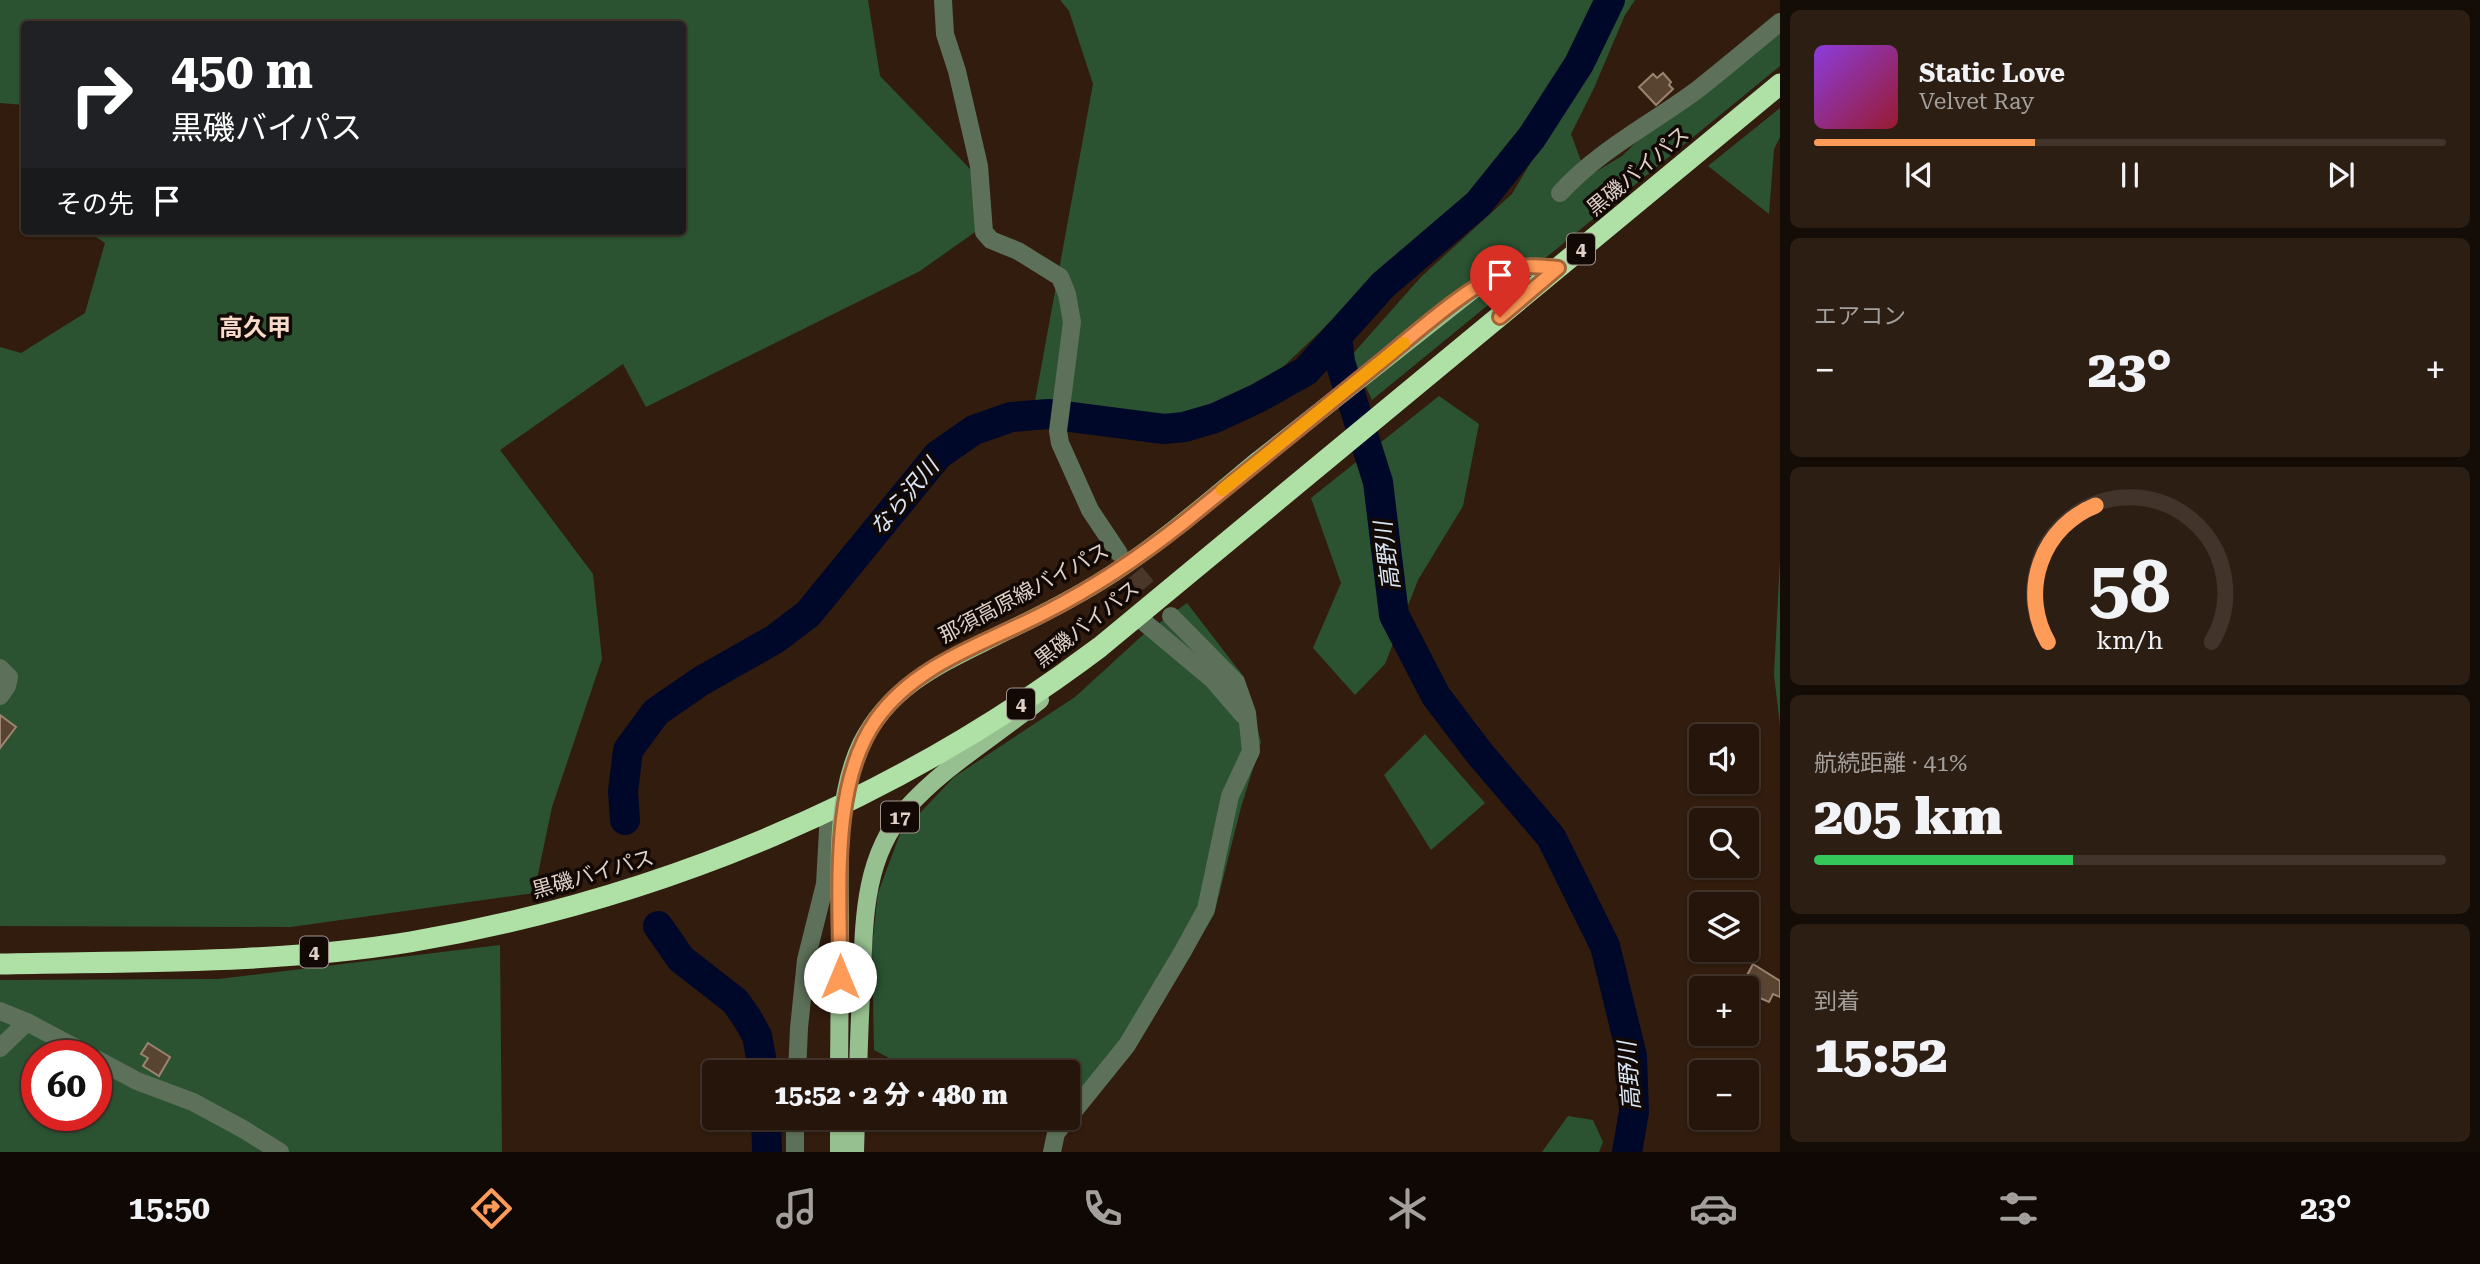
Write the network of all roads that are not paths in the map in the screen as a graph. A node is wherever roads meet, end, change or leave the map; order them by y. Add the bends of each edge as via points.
1 (943, 0) edge
2 (1780, 22) edge
3 (1780, 85) edge
4 (1560, 192) dead end
5 (1558, 268) junction
6 (1118, 552) tunnel mouth
7 (1171, 616) tunnel mouth
8 (1138, 617) junction
9 (1100, 647) junction
10 (0, 668) edge
11 (0, 696) edge
12 (1248, 721) junction
13 (829, 811) junction
14 (0, 964) edge
15 (0, 1011) edge
16 (27, 1022) junction
17 (61, 1040) edge
18 (0, 1048) edge
19 (798, 1060) edge
20 (839, 1060) edge
21 (859, 1060) edge
22 (112, 1068) edge
23 (795, 1130) edge
24 (839, 1130) edge
25 (856, 1130) edge
26 (280, 1152) edge
27 (795, 1152) edge
28 (839, 1152) edge
29 (855, 1152) edge
30 (1052, 1152) edge

1 - 6 street via 945,34 979,166 984,232 1060,277 1072,322 1060,443 1090,510
2 - 4 street via 1695,91 1577,173
3 - 5 highway, 黒磯バイパス / 4
5 - 8 highway, 黒磯バイパス / 4
5 - 20 main road, 那須高原線バイパス, bridge via 1532,265 1503,272 1478,286 1116,572 941,663 895,697 862,743 846,792
7 - 12 street via 1236,682
8 - 9 highway, 黒磯バイパス / 4
8 - 12 street via 1212,679
9 - 13 highway, 黒磯バイパス / 4 via 963,740
9 - 21 main road, 17 via 936,780 889,832 868,887
10 - 11 street via 9,677
12 - 30 street via 1251,751 1230,796 1206,909 1127,1045 1056,1133
13 - 14 highway, 黒磯バイパス / 4 via 739,852 660,880 513,922 409,942 224,959
13 - 19 street via 825,884 806,960
15 - 16 street
16 - 17 street
16 - 18 street
22 - 26 street via 193,1102
23 - 27 street
24 - 28 main road
25 - 29 main road

